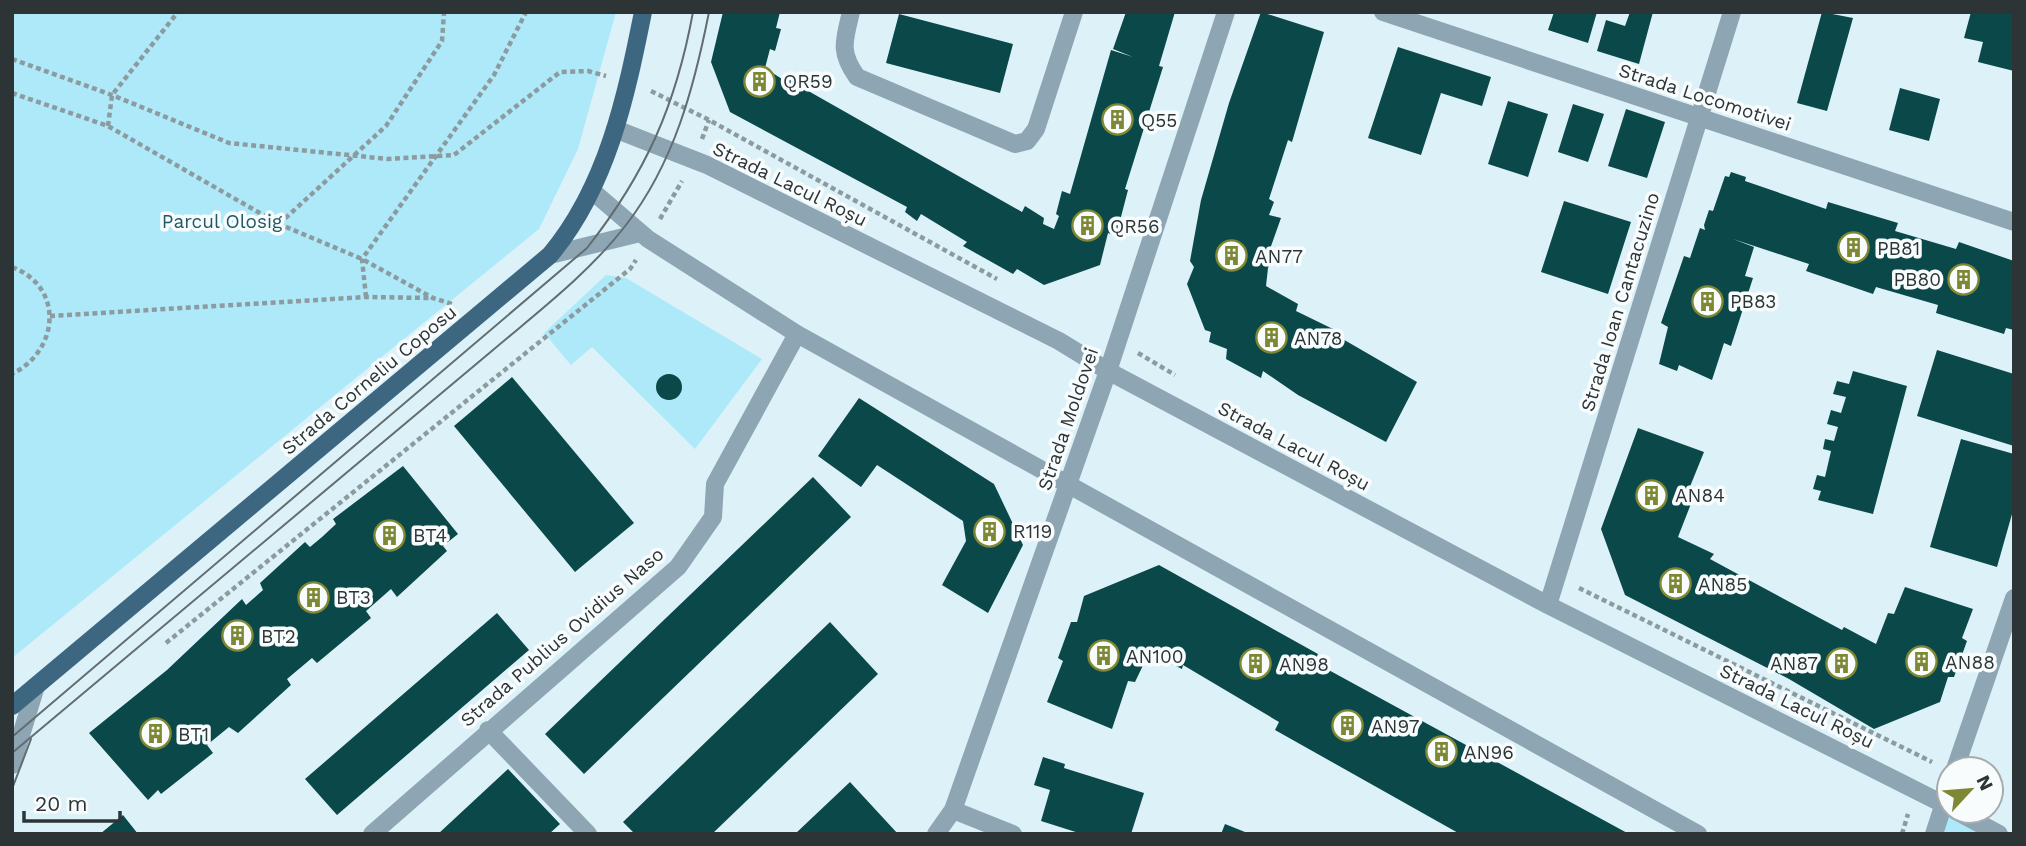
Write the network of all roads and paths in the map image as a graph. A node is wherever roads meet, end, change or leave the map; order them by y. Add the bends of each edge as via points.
1 (178, 12) edge
2 (444, 12) edge
3 (526, 12) edge
4 (643, 12) edge
5 (851, 12) edge
6 (1074, 12) edge
7 (1226, 12) edge
8 (1383, 12) edge
9 (1732, 12) edge
10 (12, 59) edge
11 (629, 81) junction
12 (12, 93) edge
13 (111, 95) junction
14 (1699, 117) junction
15 (709, 120) junction
16 (108, 126) junction
17 (615, 129) junction
18 (350, 157) junction
19 (694, 161) junction
20 (591, 190) junction
21 (2014, 222) edge
22 (279, 224) junction
23 (644, 236) junction
24 (550, 255) junction
25 (362, 259) junction
26 (12, 267) edge
27 (1003, 282) dead end
28 (366, 297) junction
29 (433, 298) junction
30 (483, 314) junction
31 (50, 316) junction
32 (797, 334) junction
33 (1116, 340) junction
34 (1108, 371) junction
35 (12, 374) edge
36 (1187, 382) dead end
37 (1068, 486) junction
38 (1557, 578) junction
39 (2014, 598) edge
40 (1548, 606) junction
41 (166, 643) dead end
42 (36, 686) junction
43 (12, 706) edge
44 (488, 730) junction
45 (1952, 755) edge
46 (1935, 762) edge
47 (12, 765) edge
48 (1935, 795) edge
49 (953, 810) junction
50 (373, 834) edge
51 (588, 834) edge
52 (936, 834) edge
53 (1013, 834) edge
54 (1698, 834) edge

1 - 13 path
2 - 18 path via 442,41 386,126
3 - 25 path via 494,75
4 - 11 main road, Strada Corneliu Coposu
5 - 6 street via 843,46 857,77 1015,144 1027,141 1036,129
7 - 33 street, Strada Moldovei
8 - 14 street, Strada Locomotivei
9 - 14 street, Strada Ioan Cantacuzino
10 - 13 path
11 - 15 path
11 - 17 main road, Strada Corneliu Coposu
11 - 18 path via 588,71 560,72 454,155
12 - 16 path
13 - 16 path
13 - 18 path via 229,143
14 - 21 street, Strada Locomotivei
14 - 38 street, Strada Ioan Cantacuzino
15 - 19 path
15 - 27 path
16 - 22 path
17 - 19 street, Strada Lacul Roșu
17 - 20 main road, Strada Corneliu Coposu
18 - 22 path
19 - 23 path
19 - 34 street, Strada Lacul Roșu via 1059,341
20 - 23 street
20 - 24 main road, Strada Corneliu Coposu via 579,216
22 - 25 path
23 - 24 street
23 - 32 street
23 - 41 path via 631,269
24 - 30 main road, Strada Corneliu Coposu
25 - 28 path
25 - 29 path
26 - 31 path via 36,282
28 - 29 path
28 - 31 path
29 - 30 path
30 - 42 main road, Strada Corneliu Coposu
31 - 35 path via 40,353
32 - 37 street
32 - 44 street, Strada Publius Ovidius Naso via 715,484 713,517 678,567
33 - 34 street, Strada Moldovei
33 - 36 path
34 - 37 street, Strada Moldovei
34 - 40 street, Strada Lacul Roșu
37 - 49 street, Strada Moldovei
37 - 54 street
38 - 40 street, Strada Ioan Cantacuzino
38 - 46 path
39 - 45 street
40 - 48 street, Strada Lacul Roșu
42 - 43 main road, Strada Corneliu Coposu
42 - 47 street
44 - 50 street, Strada Publius Ovidius Naso
44 - 51 street
49 - 52 street, Strada Moldovei
49 - 53 street

